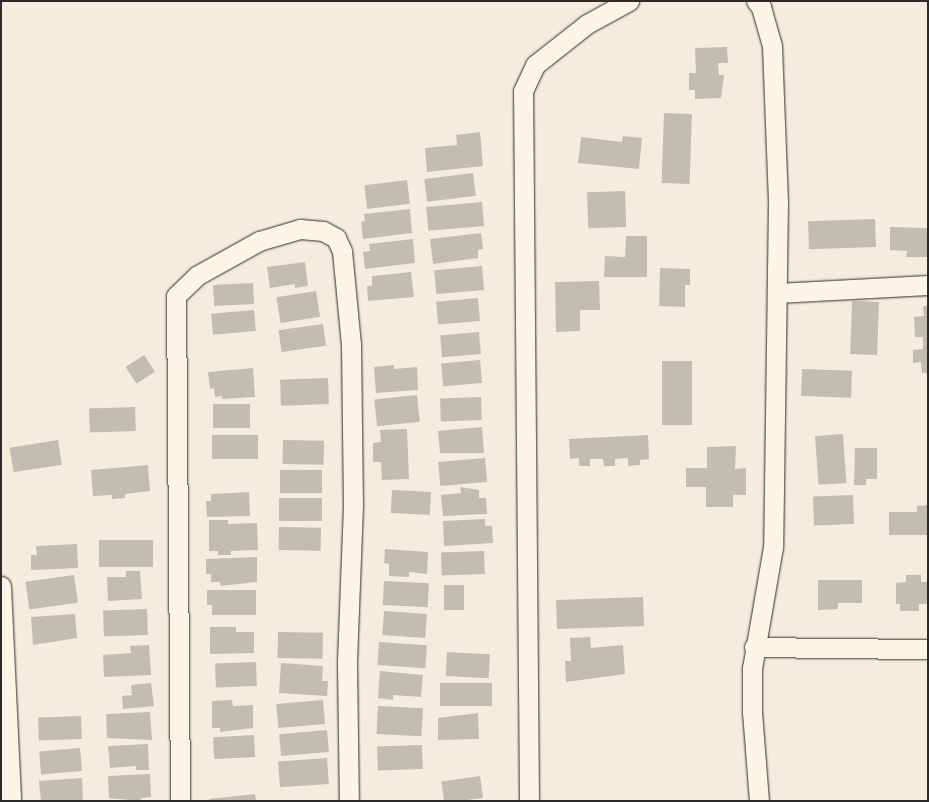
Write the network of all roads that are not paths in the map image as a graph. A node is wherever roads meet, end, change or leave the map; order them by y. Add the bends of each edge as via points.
1 (629, 1) edge
2 (756, 1) edge
3 (928, 285) edge
4 (777, 293) junction
5 (1, 586) edge
6 (754, 647) junction
7 (928, 649) edge
8 (12, 801) edge
9 (180, 801) edge
10 (349, 801) edge
11 (529, 801) edge
12 (759, 801) edge

1 - 11 street via 587,24 535,65 523,91
2 - 4 street via 762,7 772,46 778,202
3 - 4 street
4 - 6 street via 773,547
5 - 8 street
6 - 7 street
6 - 12 street via 752,712
9 - 10 street via 176,296 198,275 259,241 300,229 330,234 336,238 342,251 351,344 353,505 347,664

